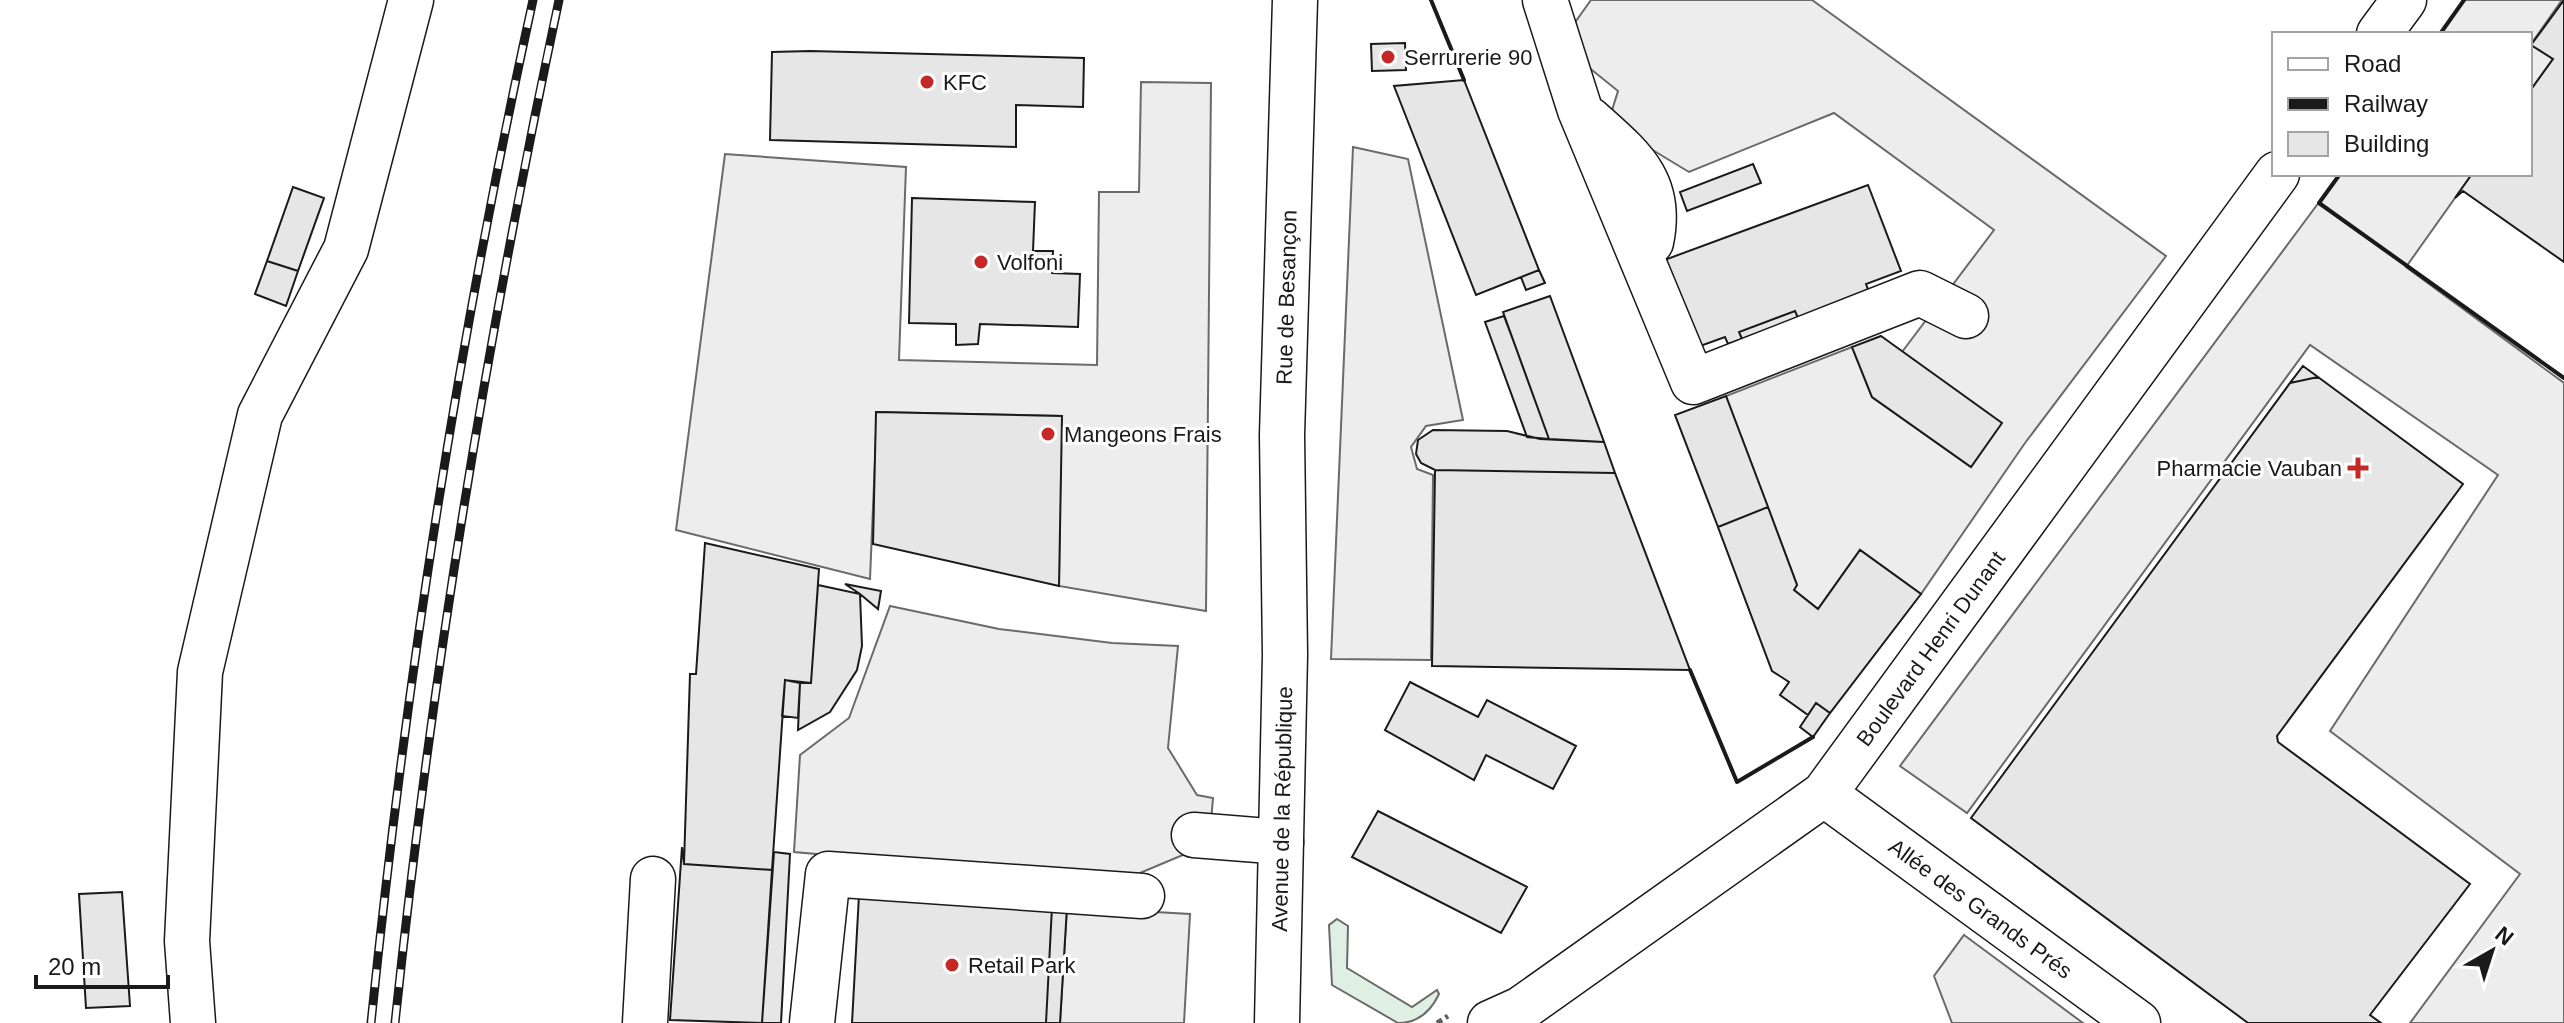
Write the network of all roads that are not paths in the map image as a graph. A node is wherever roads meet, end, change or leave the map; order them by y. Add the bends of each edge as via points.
1 (411, 0) edge
2 (1295, 0) edge
3 (1545, 0) edge
4 (2404, 0) edge
5 (2380, 32) edge
6 (2276, 176) edge
7 (1966, 316) dead end
8 (1285, 595) joint
9 (1824, 794) junction
10 (1194, 835) dead end
11 (1281, 842) junction
12 (653, 879) dead end
13 (1142, 896) dead end
14 (1283, 1015) edge
15 (1492, 1017) edge
16 (193, 1023) edge
17 (645, 1023) edge
18 (812, 1023) edge
19 (2138, 1023) edge

1 - 16 main road via 346,249 260,415 200,672 187,941
2 - 8 main road, Rue de Besançon via 1282,435
3 - 7 main road via 1580,110 1640,165 1656,219 1647,264 1693,382 1920,293
4 - 5 main road
6 - 9 main road, Boulevard Henri Dunant
8 - 11 main road, Avenue de la République
9 - 15 main road, Boulevard Henri Dunant
9 - 19 main road, Allée des Grands Prés
10 - 11 main road
11 - 14 main road, Avenue de la République
12 - 17 main road
13 - 18 main road via 828,874

